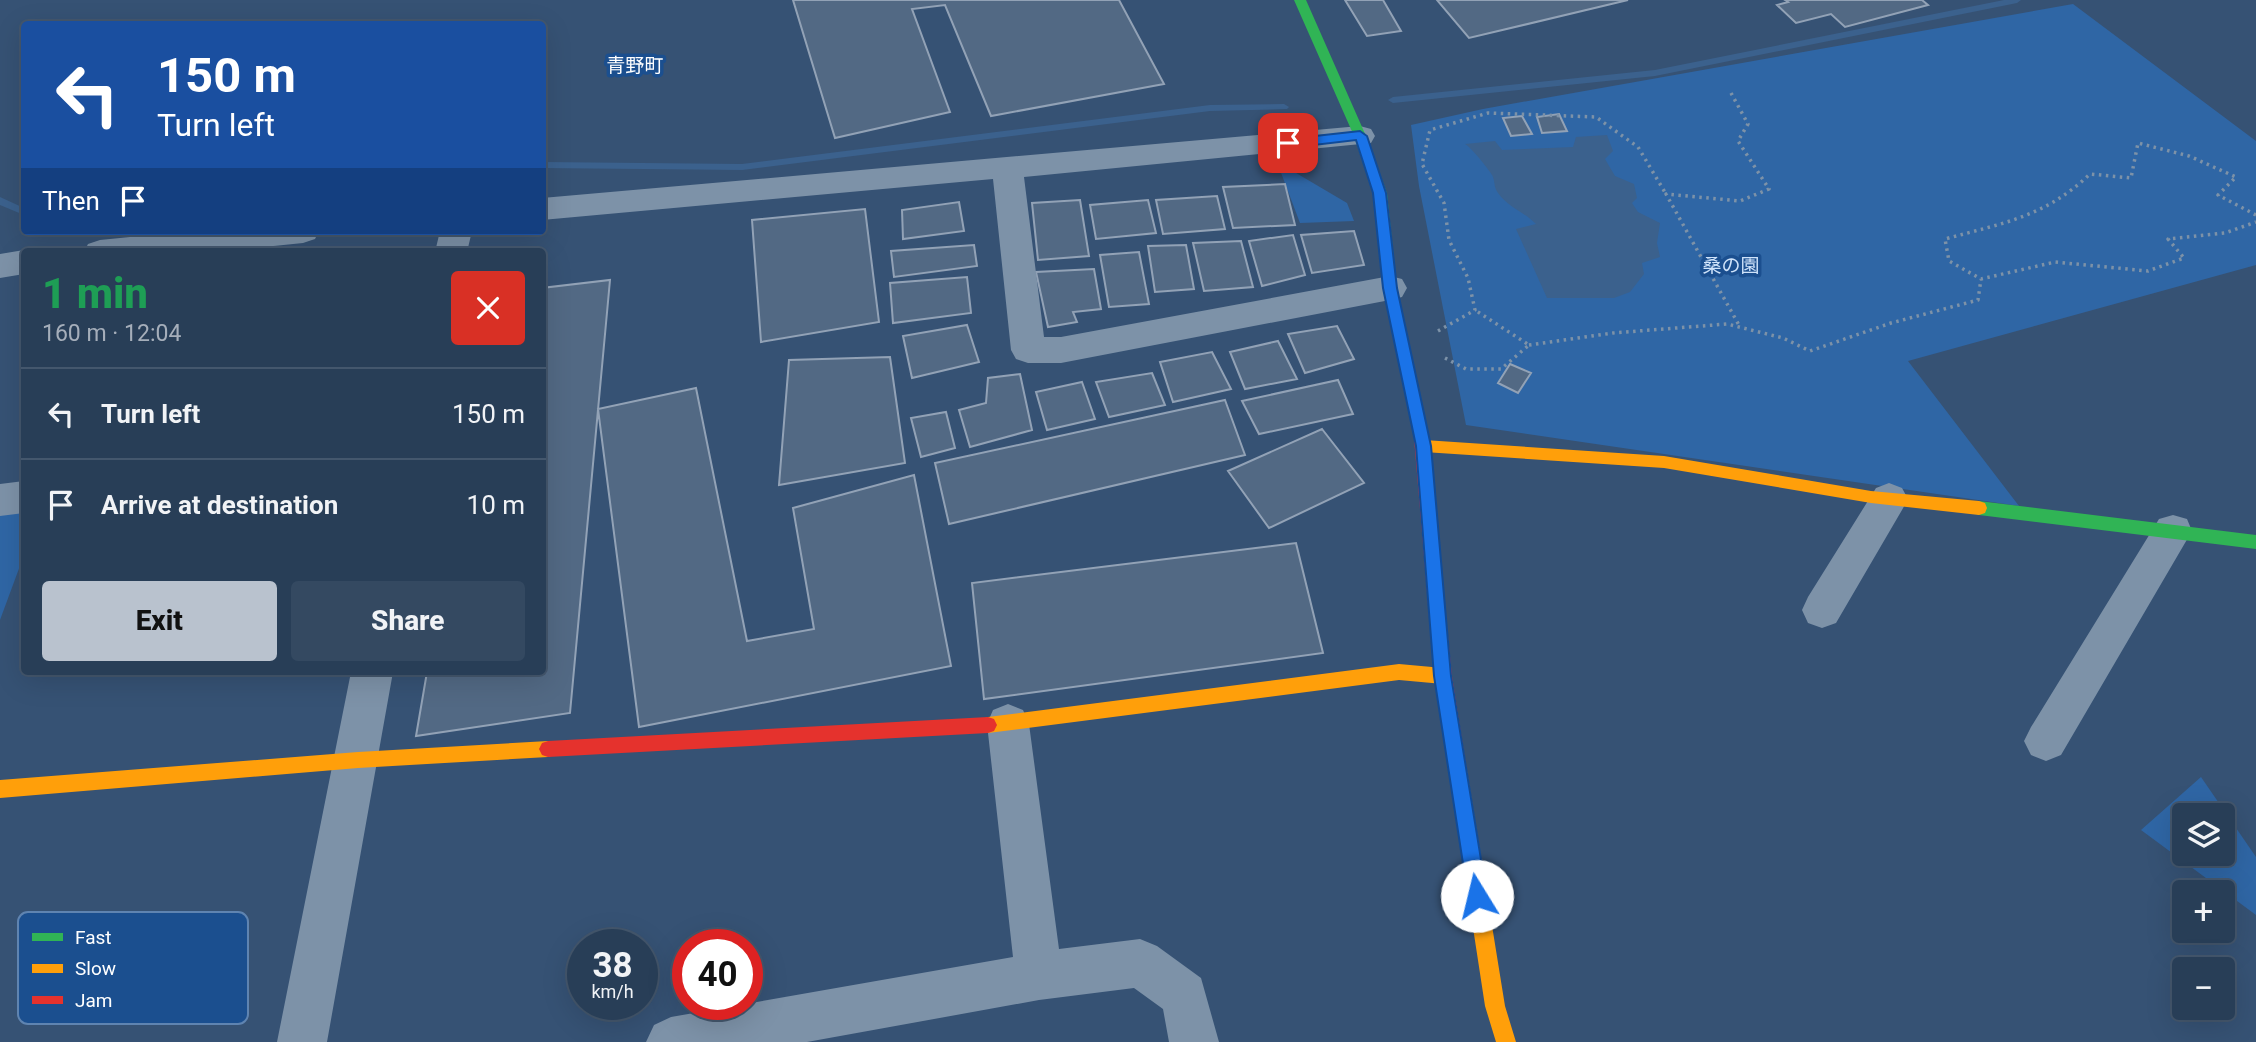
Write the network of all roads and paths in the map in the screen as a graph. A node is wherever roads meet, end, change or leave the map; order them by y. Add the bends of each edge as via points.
1 (1300, 0) edge
2 (1731, 93) dead end
3 (1360, 136) junction
4 (1414, 163) dead end
5 (1422, 164) junction
6 (1006, 168) junction
7 (1666, 194) junction
8 (546, 209) edge
9 (2256, 215) edge
10 (2256, 222) edge
11 (264, 235) edge
12 (139, 248) edge
13 (21, 262) edge
14 (0, 266) edge
15 (1981, 279) junction
16 (1390, 288) junction
17 (1475, 310) junction
18 (1741, 327) junction
19 (1436, 343) dead end
20 (1529, 345) junction
21 (1437, 354) dead end
22 (1424, 446) junction
23 (21, 497) edge
24 (1889, 499) junction
25 (0, 500) edge
26 (2173, 531) junction
27 (2256, 542) edge
28 (1822, 610) dead end
29 (372, 675) edge
30 (1443, 676) junction
31 (1008, 724) junction
32 (2046, 741) dead end
33 (358, 760) junction
34 (0, 789) edge
35 (1039, 976) junction
36 (302, 1042) edge
37 (671, 1042) edge
38 (1194, 1042) edge
39 (1506, 1042) edge

1 - 3 street
2 - 7 path via 1748,124 1738,141 1769,189 1740,201
3 - 6 street
3 - 16 street via 1380,193
4 - 5 path
5 - 7 path via 1430,130 1488,113 1596,117 1638,146
5 - 17 path via 1444,203 1449,240 1468,278
6 - 8 street
6 - 16 street via 1028,350 1061,350
7 - 18 path
9 - 15 path via 2218,195 2236,177 2189,156 2138,143 2131,178 2090,174 2067,196 2037,213 1945,239 1949,261
10 - 15 path via 2225,233 2168,239 2184,258 2148,271 2055,262
11 - 12 street
13 - 14 street
15 - 18 path via 1978,300 1810,351
16 - 22 street
17 - 19 path via 1436,331
17 - 20 path
18 - 20 path via 1727,324 1613,333
20 - 21 path via 1501,369 1466,369
22 - 24 street via 1664,462
22 - 30 street
23 - 25 street
24 - 26 street
24 - 28 street
26 - 27 street
26 - 32 street
29 - 33 street
30 - 31 street via 1399,672
30 - 39 street via 1494,1006
31 - 33 street
31 - 35 street
33 - 34 street
33 - 36 street
35 - 37 street
35 - 38 street via 1140,963 1184,995

